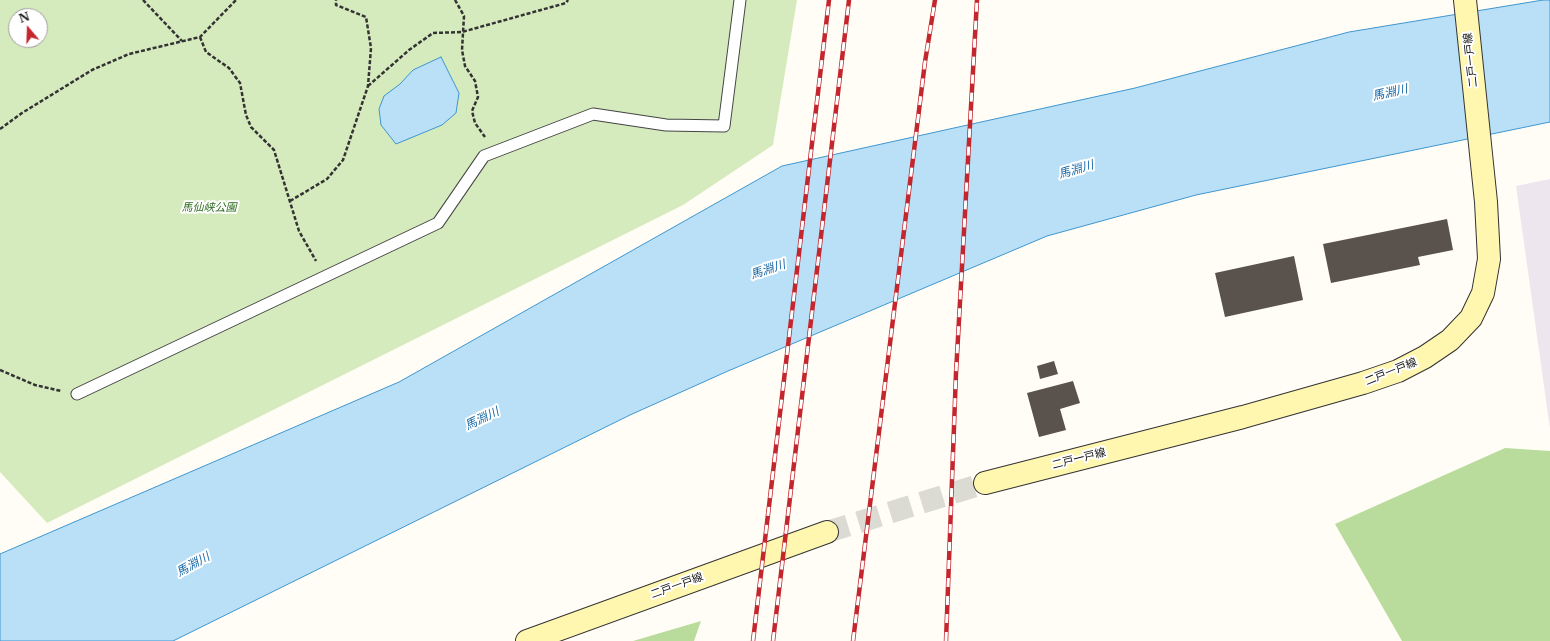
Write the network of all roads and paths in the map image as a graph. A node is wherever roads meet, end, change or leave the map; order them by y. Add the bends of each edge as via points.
1 (144, 0) edge
2 (236, 0) edge
3 (336, 0) edge
4 (455, 0) edge
5 (568, 0) edge
6 (740, 0) edge
7 (1465, 0) edge
8 (462, 32) junction
9 (200, 37) junction
10 (182, 41) junction
11 (368, 86) junction
12 (0, 129) edge
13 (496, 151) junction
14 (290, 201) junction
15 (324, 276) junction
16 (0, 370) edge
17 (77, 394) joint
18 (985, 483) tunnel mouth
19 (828, 532) tunnel mouth
20 (527, 641) edge

1 - 10 path
2 - 9 path
3 - 11 path via 336,5 366,17 371,48
4 - 8 path via 464,16
5 - 8 path via 566,3
6 - 13 lane via 724,126 666,125 594,114
7 - 18 main road, 二戸一戸線 via 1486,202 1489,259 1484,293 1471,318 1450,340 1426,357 1398,371 1363,383 1243,417
8 - 11 path via 433,34 409,50
8 - 13 path via 462,50 466,66 475,81 478,97 472,111 475,123
9 - 10 path
9 - 14 path via 206,52 230,68 240,83 246,115 251,126 274,150
10 - 12 path via 129,54 92,70 22,112
11 - 14 path via 343,160 327,179
13 - 15 lane via 484,156 438,223
14 - 15 path via 299,231
15 - 17 lane
16 - 17 path via 35,385
19 - 20 main road, 二戸一戸線

